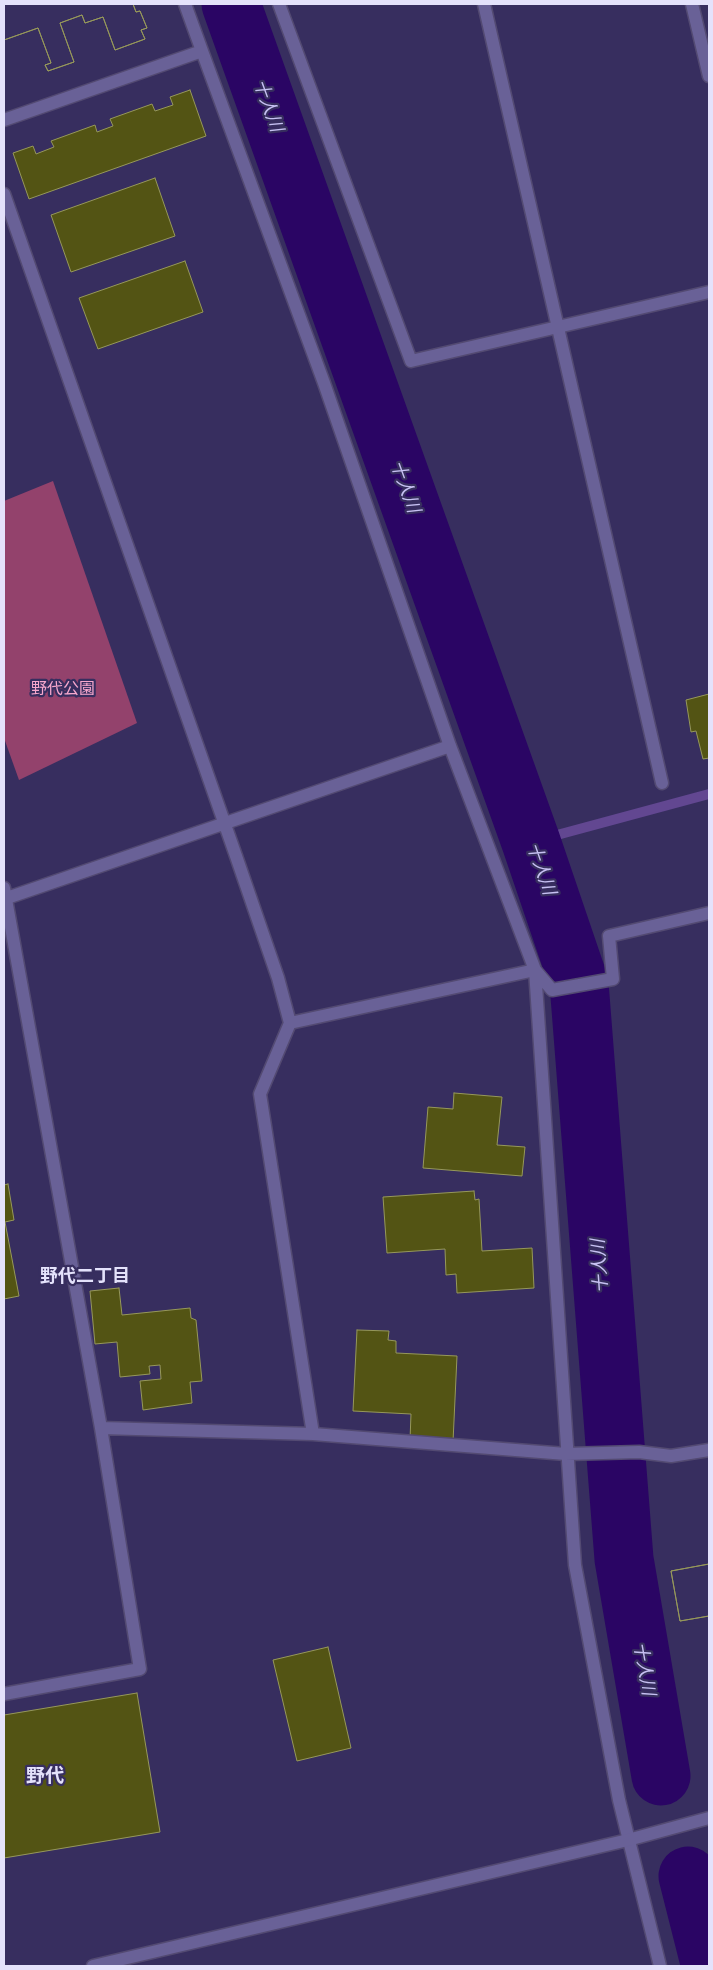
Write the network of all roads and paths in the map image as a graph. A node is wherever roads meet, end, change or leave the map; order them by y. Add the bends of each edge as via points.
1 (185, 4) edge
2 (279, 4) edge
3 (484, 4) edge
4 (692, 4) edge
5 (202, 51) junction
6 (709, 76) edge
7 (4, 120) edge
8 (4, 194) edge
9 (709, 292) edge
10 (557, 327) junction
11 (450, 746) junction
12 (662, 783) dead end
13 (225, 824) junction
14 (5, 895) edge
15 (709, 913) edge
16 (535, 970) junction
17 (290, 1023) junction
18 (101, 1428) junction
19 (313, 1434) junction
20 (709, 1450) edge
21 (566, 1454) junction
22 (4, 1694) edge
23 (709, 1818) edge
24 (628, 1840) junction
25 (93, 1966) edge
26 (660, 1966) edge

1 - 5 street
2 - 10 street via 411,361
3 - 10 street
4 - 6 street
5 - 7 street
5 - 11 street via 324,383
8 - 13 street
9 - 10 street
10 - 12 street
11 - 13 street
11 - 16 street
13 - 14 street
13 - 17 street via 278,978
14 - 18 street
15 - 16 street via 609,936 613,979 552,990
16 - 17 street
16 - 21 street
17 - 19 street via 260,1094
18 - 19 street
18 - 22 street via 140,1669
19 - 21 street
20 - 21 street via 672,1456 638,1452
21 - 24 street via 575,1565
23 - 24 street
24 - 25 street
24 - 26 street

